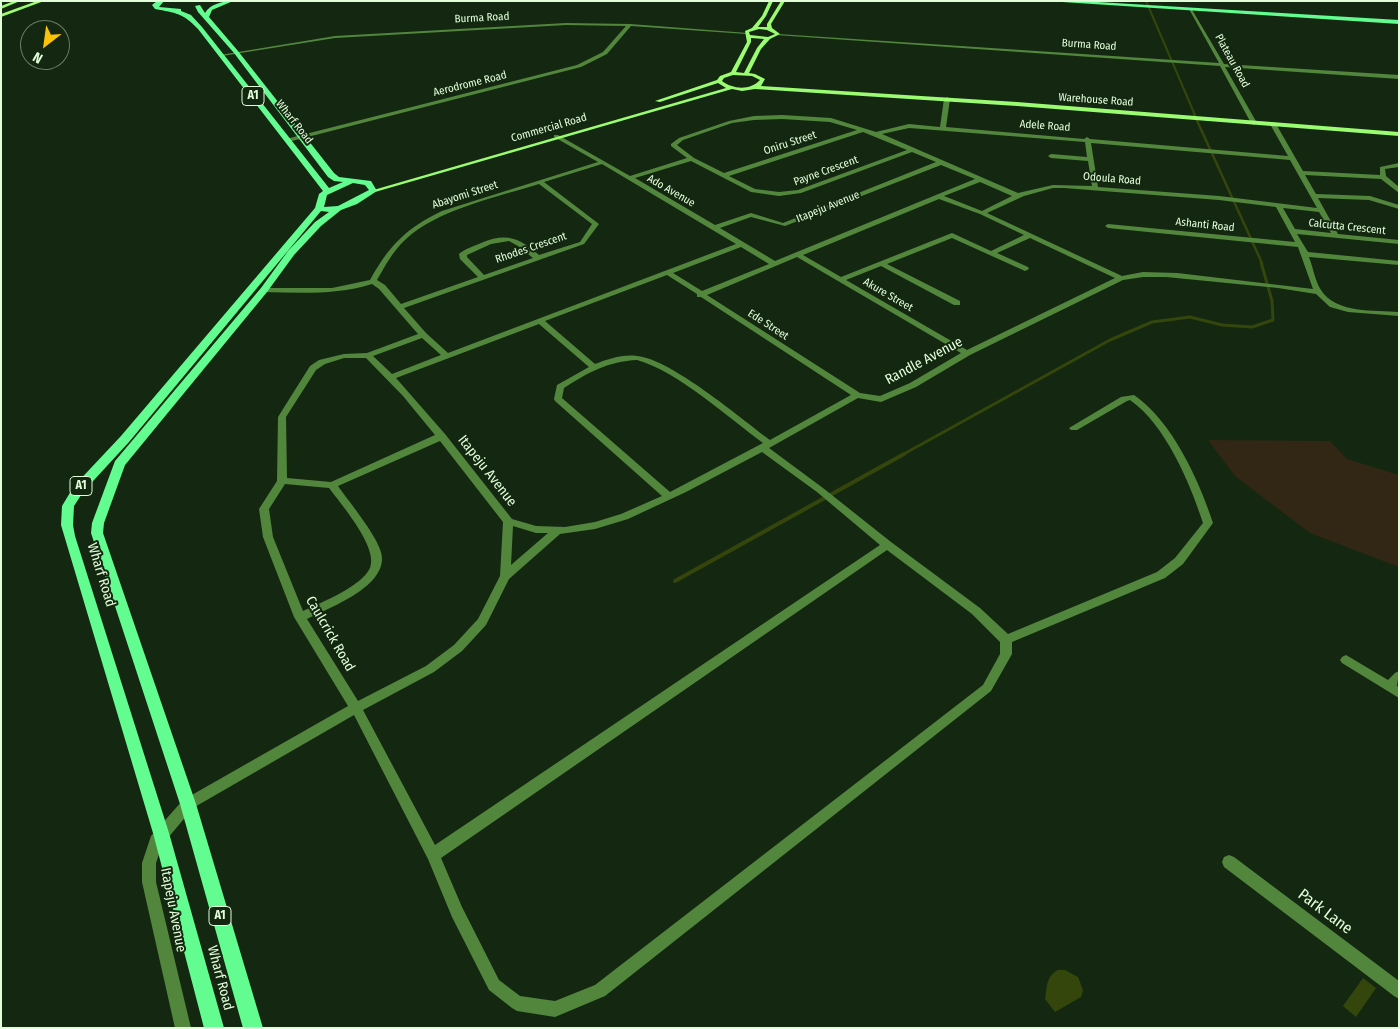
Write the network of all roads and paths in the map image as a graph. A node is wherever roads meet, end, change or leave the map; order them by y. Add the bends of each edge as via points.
1 (18, 1) edge
2 (25, 1) edge
3 (34, 1) edge
4 (42, 1) edge
5 (161, 1) edge
6 (230, 1) edge
7 (771, 1) edge
8 (783, 1) edge
9 (1050, 1) edge
10 (1113, 1) edge
11 (154, 3) edge
12 (201, 4) edge
13 (1141, 5) junction
14 (1149, 5) junction
15 (1, 9) edge
16 (172, 10) junction
17 (1191, 10) junction
18 (8, 12) joint
19 (1, 15) edge
20 (206, 17) junction
21 (1393, 20) edge
22 (630, 25) junction
23 (754, 29) junction
24 (770, 29) junction
25 (747, 34) junction
26 (778, 35) junction
27 (768, 38) junction
28 (236, 52) junction
29 (222, 54) junction
30 (1223, 65) junction
31 (746, 73) junction
32 (733, 74) junction
33 (1399, 77) edge
34 (763, 80) junction
35 (719, 82) junction
36 (755, 87) junction
37 (730, 88) junction
38 (791, 88) junction
39 (947, 99) junction
40 (1254, 122) junction
41 (1274, 124) junction
42 (943, 128) junction
43 (862, 130) junction
44 (876, 134) junction
45 (1399, 134) edge
46 (556, 136) junction
47 (301, 137) junction
48 (1087, 139) junction
49 (288, 140) junction
50 (911, 150) junction
51 (1051, 156) dead end
52 (1292, 158) junction
53 (692, 159) junction
54 (1090, 159) junction
55 (603, 162) junction
56 (940, 162) junction
57 (1399, 166) edge
58 (1302, 173) junction
59 (724, 175) junction
60 (1383, 177) junction
61 (630, 178) junction
62 (982, 179) junction
63 (352, 181) junction
64 (541, 183) junction
65 (370, 187) junction
66 (1095, 187) junction
67 (327, 191) junction
68 (1399, 191) edge
69 (1016, 195) junction
70 (940, 196) junction
71 (1313, 196) junction
72 (1278, 204) junction
73 (1399, 207) edge
74 (319, 208) junction
75 (338, 209) junction
76 (1321, 210) junction
77 (982, 213) junction
78 (1108, 226) dead end
79 (714, 228) junction
80 (1293, 231) junction
81 (1030, 235) junction
82 (1336, 236) junction
83 (1399, 242) edge
84 (742, 244) junction
85 (1300, 245) junction
86 (992, 253) junction
87 (1305, 254) junction
88 (798, 255) junction
89 (537, 258) junction
90 (880, 263) junction
91 (1399, 263) edge
92 (775, 264) junction
93 (1025, 269) dead end
94 (667, 272) junction
95 (482, 277) junction
96 (1120, 278) junction
97 (840, 280) junction
98 (373, 281) junction
99 (264, 290) junction
100 (1318, 292) junction
101 (700, 294) junction
102 (958, 303) dead end
103 (399, 307) junction
104 (1399, 314) edge
105 (539, 320) junction
106 (423, 335) junction
107 (967, 353) junction
108 (368, 355) junction
109 (446, 355) junction
110 (594, 367) junction
111 (392, 377) junction
112 (857, 395) junction
113 (1074, 428) dead end
114 (442, 436) junction
115 (767, 446) junction
116 (282, 482) junction
117 (332, 485) junction
118 (669, 496) junction
119 (508, 521) junction
120 (558, 530) junction
121 (887, 545) junction
122 (506, 576) junction
123 (300, 617) junction
124 (1006, 640) junction
125 (1346, 660) dead end
126 (1399, 676) edge
127 (1394, 690) edge
128 (356, 708) junction
129 (188, 804) junction
130 (161, 834) junction
131 (433, 855) junction
132 (1230, 862) dead end
133 (1399, 990) edge
134 (183, 1028) edge
135 (214, 1028) edge
136 (253, 1028) edge

1 - 15 main road
2 - 15 main road
3 - 18 main road
4 - 19 main road
5 - 11 main road
6 - 12 main road
6 - 20 main road via 210,9
7 - 23 main road
8 - 24 main road via 769,24
9 - 13 main road
10 - 13 main road
11 - 16 main road via 160,10
12 - 16 main road
12 - 20 main road, Wharf Road / A1
13 - 14 main road
14 - 17 main road
14 - 21 main road
16 - 29 main road, Wharf Road / A1 via 189,16
17 - 21 main road
17 - 30 street, Plateau Road
18 - 19 street
20 - 28 main road, Wharf Road / A1
22 - 25 street, Burma Road
22 - 28 street, Burma Road via 557,25 335,37
22 - 47 street, Aerodrome Road via 605,53 579,66
23 - 24 main road
23 - 25 main road
24 - 26 main road
25 - 27 main road
25 - 32 main road via 749,42
26 - 27 main road
26 - 30 street, Burma Road
27 - 31 main road
28 - 29 street, Burma Road
28 - 47 main road, Wharf Road / A1
29 - 49 main road, Wharf Road / A1
30 - 33 street, Burma Road
30 - 40 street, Plateau Road
31 - 32 main road
31 - 34 main road, Warehouse Road
32 - 35 main road, Commercial Road via 722,77
34 - 36 main road
34 - 38 main road, Warehouse Road
35 - 37 main road
35 - 65 main road, Commercial Road
36 - 37 main road, Commercial Road
36 - 38 main road, Warehouse Road
37 - 46 main road, Commercial Road
38 - 39 main road, Warehouse Road
39 - 40 main road, Warehouse Road
39 - 42 street
40 - 41 main road, Warehouse Road
41 - 45 main road, Warehouse Road
41 - 52 street
42 - 44 street, Adele Road via 900,127
42 - 48 street, Adele Road
43 - 44 street
43 - 53 street, Payne Crescent via 831,120 754,118 731,122 674,142 675,147
43 - 59 street, Oniru Street
44 - 50 street
46 - 55 street, Ado Avenue
46 - 65 main road, Commercial Road
47 - 49 street, Aerodrome Road
47 - 63 main road, Wharf Road / A1 via 332,175
48 - 52 street, Adele Road
48 - 54 street
49 - 67 main road, Wharf Road / A1
50 - 56 street
50 - 59 street, Payne Crescent via 794,194 753,191
51 - 54 street
52 - 58 street
53 - 59 street, Payne Crescent
53 - 61 street
54 - 66 street
55 - 61 street, Ado Avenue
55 - 64 street, Abayomi Street
56 - 62 street
56 - 79 street, Itapeju Avenue via 782,225 751,215
57 - 60 street via 1382,168
58 - 60 street
58 - 71 street
60 - 68 street
61 - 79 street, Ado Avenue
62 - 69 street
62 - 70 street
63 - 65 main road
63 - 67 main road
64 - 89 street, Rhodes Crescent via 596,224 582,243
64 - 98 street, Abayomi Street via 444,212 419,223 401,238
65 - 75 main road, Wharf Road
66 - 69 street, Odoula Road via 1052,186
66 - 72 street, Odoula Road
67 - 74 main road, Wharf Road
69 - 77 street, Odoula Road
70 - 77 street
70 - 88 street
71 - 73 street via 1370,198
71 - 76 street
72 - 76 street, Odoula Road
72 - 80 street
74 - 75 main road
74 - 130 main road, Wharf Road / A1 via 125,439 78,489 68,506 68,536
75 - 99 main road, Wharf Road / A1 via 318,224 291,253
76 - 82 street
77 - 81 street
78 - 85 street, Ashanti Road
79 - 84 street, Ado Avenue
80 - 82 street, Calcutta Crescent
80 - 85 street
81 - 86 street
81 - 96 street
82 - 83 street, Calcutta Crescent
84 - 92 street, Ado Avenue
84 - 94 street
85 - 87 street
86 - 90 street via 952,235
86 - 93 street
87 - 91 street
87 - 100 street
88 - 92 street
88 - 97 street, Akure Street
89 - 95 street, Rhodes Crescent
89 - 95 street via 516,241 502,240 481,246 463,257
90 - 97 street
90 - 102 street
92 - 101 street
94 - 101 street, Ede Street
94 - 105 street
95 - 103 street, Rhodes Crescent
96 - 100 street, Randle Avenue via 1140,273 1161,273
96 - 107 street, Randle Avenue
97 - 107 street, Akure Street
98 - 99 street via 328,291
98 - 103 street
99 - 129 main road, Wharf Road / A1 via 119,464 98,523 97,533
100 - 104 street via 1333,305 1348,310
101 - 112 street, Ede Street
103 - 106 street
105 - 109 street
105 - 110 street
106 - 108 street
106 - 109 street
107 - 112 street, Randle Avenue via 913,385 881,399
108 - 111 street, Itapeju Avenue
108 - 116 street via 344,356 322,362 309,374 282,417
109 - 111 street
110 - 115 street via 613,360 638,358 657,364
110 - 118 street via 560,388 558,399
111 - 114 street, Itapeju Avenue
112 - 115 street
113 - 124 street via 1124,399 1138,400 1167,436 1203,505 1208,523 1179,561 1161,575
114 - 117 street
114 - 119 street, Itapeju Avenue
115 - 118 street
115 - 121 street
116 - 117 street
116 - 123 street, Caulcrick Road via 264,509 268,537
117 - 123 street via 373,546 377,559 364,582
118 - 120 street via 636,513 596,525
119 - 120 street via 522,528
119 - 122 street, Itapeju Avenue
120 - 122 street
121 - 124 street via 976,611
121 - 131 street
122 - 128 street, Itapeju Avenue via 482,622 458,648 430,669
123 - 128 street, Caulcrick Road
124 - 131 street, Caulcrick Road via 1006,654 987,688 600,991 555,1009 517,1002 494,985
125 - 127 street
126 - 127 street
128 - 129 street, Itapeju Avenue
128 - 131 street, Caulcrick Road
129 - 130 street, Itapeju Avenue
129 - 136 main road, Wharf Road / A1
130 - 134 street, Itapeju Avenue via 149,863 149,882
130 - 135 main road, Wharf Road / A1
132 - 133 street, Park Lane

